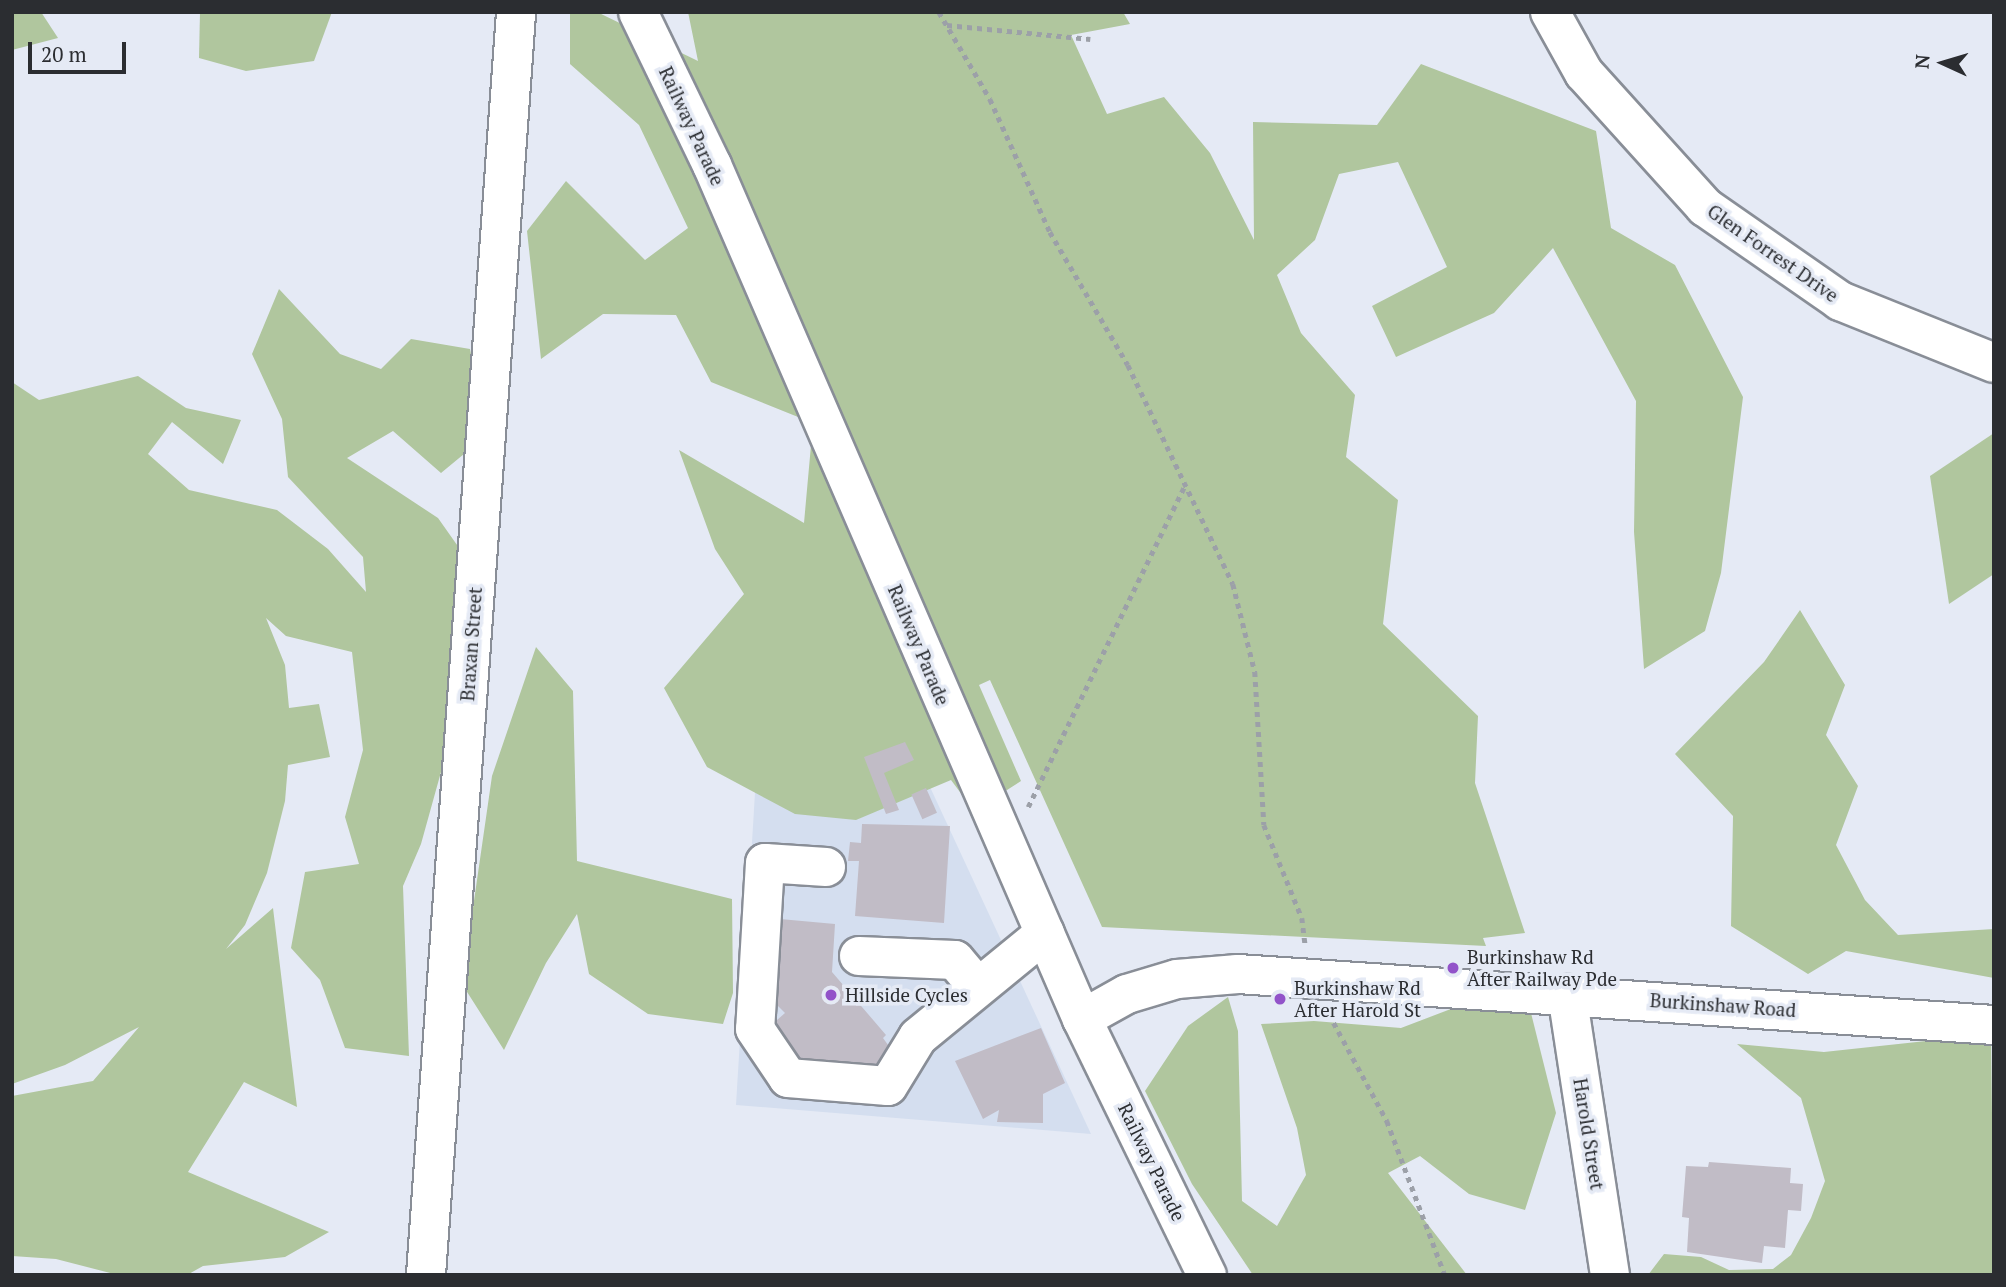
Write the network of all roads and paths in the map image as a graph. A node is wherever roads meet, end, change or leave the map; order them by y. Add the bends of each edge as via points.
1 (516, 12) edge
2 (638, 12) edge
3 (939, 12) edge
4 (1550, 12) edge
5 (946, 25) junction
6 (1090, 40) dead end
7 (1994, 363) edge
8 (1185, 484) junction
9 (1008, 850) junction
10 (826, 867) dead end
11 (1045, 933) junction
12 (859, 956) dead end
13 (1310, 979) junction
14 (978, 987) junction
15 (1567, 994) junction
16 (1082, 1018) junction
17 (1994, 1025) edge
18 (426, 1275) edge
19 (1207, 1275) edge
20 (1445, 1275) edge
21 (1610, 1275) edge

1 - 18 street, Braxan Street
2 - 9 street, Railway Parade via 712,165
3 - 5 path
4 - 7 street, Glen Forrest Drive via 1584,73 1705,207 1840,301
5 - 6 path
5 - 8 path via 990,99 1050,232 1128,365
8 - 9 path
8 - 13 path via 1233,584 1255,672 1264,825 1302,918
9 - 11 street, Railway Parade
10 - 14 street via 765,863 755,1029 788,1078 888,1086 918,1037
11 - 14 street
11 - 16 street, Railway Parade
12 - 14 street via 955,960
13 - 15 street, Burkinshaw Road
13 - 16 street, Burkinshaw Road via 1238,974 1177,979 1127,994
13 - 20 path via 1387,1121
15 - 17 street, Burkinshaw Road
15 - 21 street, Harold Street
16 - 19 street, Railway Parade

